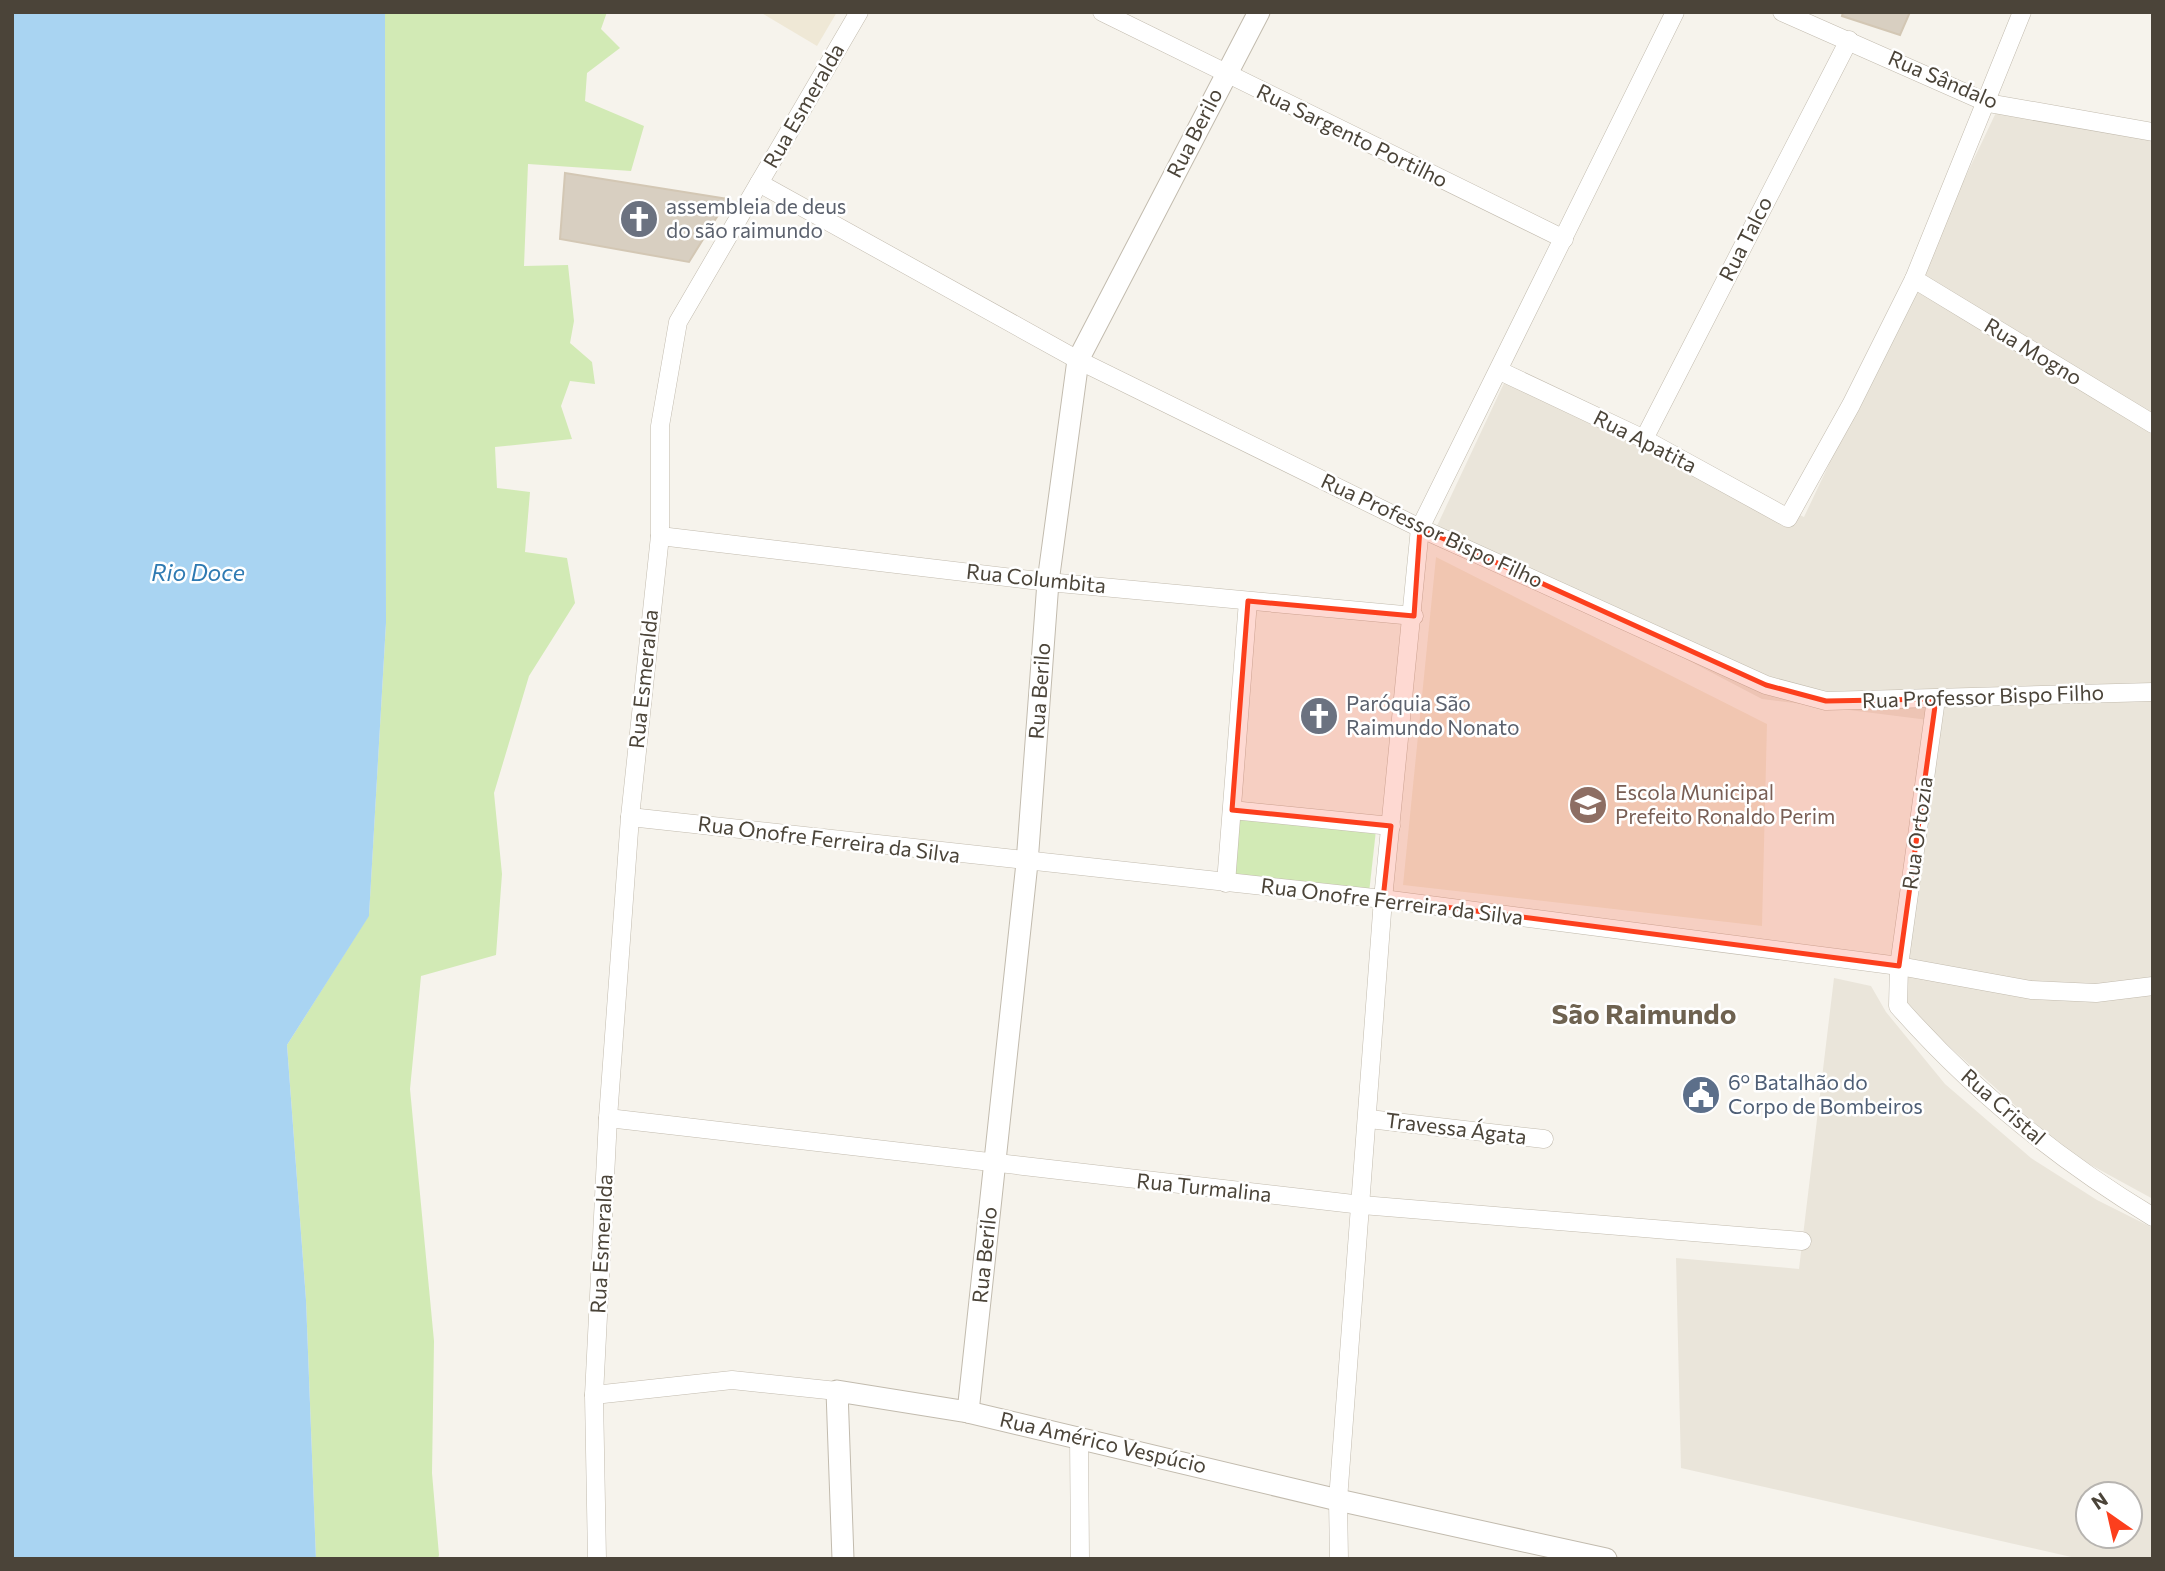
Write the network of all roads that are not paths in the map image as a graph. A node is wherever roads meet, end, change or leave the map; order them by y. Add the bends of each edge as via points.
1 (859, 12) edge
2 (1102, 12) edge
3 (1259, 12) edge
4 (1675, 12) edge
5 (1782, 12) edge
6 (2022, 12) edge
7 (1849, 40) junction
8 (1226, 74) junction
9 (1988, 103) junction
10 (2153, 132) edge
11 (759, 183) junction
12 (1564, 239) junction
13 (1914, 279) junction
14 (1078, 360) junction
15 (1500, 371) junction
16 (2153, 424) edge
17 (1644, 439) junction
18 (1420, 528) junction
19 (660, 536) junction
20 (1048, 582) junction
21 (1248, 601) junction
22 (1414, 616) junction
23 (2153, 692) edge
24 (1936, 699) junction
25 (1232, 810) junction
26 (630, 817) junction
27 (1391, 826) junction
28 (1027, 863) junction
29 (1226, 883) junction
30 (1383, 899) junction
31 (1899, 966) junction
32 (2153, 986) edge
33 (608, 1118) junction
34 (1368, 1119) junction
35 (1544, 1139) dead end
36 (995, 1164) junction
37 (1362, 1205) junction
38 (2153, 1217) edge
39 (1802, 1241) dead end
40 (837, 1391) junction
41 (594, 1395) junction
42 (968, 1412) junction
43 (1079, 1436) junction
44 (1338, 1500) junction
45 (1580, 1556) edge
46 (597, 1559) edge
47 (843, 1559) edge
48 (1080, 1559) edge
49 (1339, 1559) edge
50 (1606, 1559) edge

1 - 11 street, Rua Esmeralda
2 - 8 street, Rua Sargento Portilho
3 - 8 street, Rua Berilo
4 - 12 street
5 - 7 street, Rua Sândalo
6 - 9 street
7 - 9 street, Rua Sândalo
7 - 17 street, Rua Talco
8 - 12 street, Rua Sargento Portilho
8 - 14 street, Rua Berilo
9 - 10 street, Rua Sândalo
9 - 13 street
11 - 14 street, Rua Professor Bispo Filho
11 - 19 street, Rua Esmeralda via 678,322 660,426
12 - 15 street
13 - 16 street, Rua Mogno
13 - 17 street, Rua Apatita via 1788,518
14 - 18 street, Rua Professor Bispo Filho
14 - 20 street, Rua Berilo
15 - 17 street, Rua Apatita
15 - 18 street
18 - 22 street
18 - 24 street, Rua Professor Bispo Filho via 1766,685 1826,701
19 - 20 street, Rua Columbita
19 - 26 street, Rua Esmeralda
20 - 21 street, Rua Columbita
20 - 28 street, Rua Berilo
21 - 22 street, Rua Columbita
21 - 25 street
22 - 27 street
23 - 24 street, Rua Professor Bispo Filho
24 - 31 street, Rua Ortozia
25 - 27 street
25 - 29 street
26 - 28 street, Rua Onofre Ferreira da Silva
26 - 33 street, Rua Esmeralda
27 - 30 street
28 - 29 street, Rua Onofre Ferreira da Silva
28 - 36 street, Rua Berilo
29 - 30 street, Rua Onofre Ferreira da Silva
30 - 31 street, Rua Onofre Ferreira da Silva
30 - 34 street
31 - 32 street, Rua Onofre Ferreira da Silva via 2038,990 2096,993
31 - 38 street, Rua Cristal via 1898,1006 1931,1043 2042,1142
33 - 36 street, Rua Turmalina
33 - 41 street, Rua Esmeralda
34 - 35 street, Travessa Ágata
34 - 37 street
36 - 37 street, Rua Turmalina
36 - 42 street, Rua Berilo
37 - 39 street, Rua Turmalina
37 - 44 street
40 - 41 street, Rua Américo Vespúcio via 732,1380
40 - 42 street, Rua Américo Vespúcio
40 - 47 street
41 - 46 street, Rua Esmeralda
42 - 43 street, Rua Américo Vespúcio
43 - 44 street, Rua Américo Vespúcio
43 - 48 street
44 - 45 street, Rua Américo Vespúcio
44 - 49 street
45 - 50 street, Rua Américo Vespúcio

